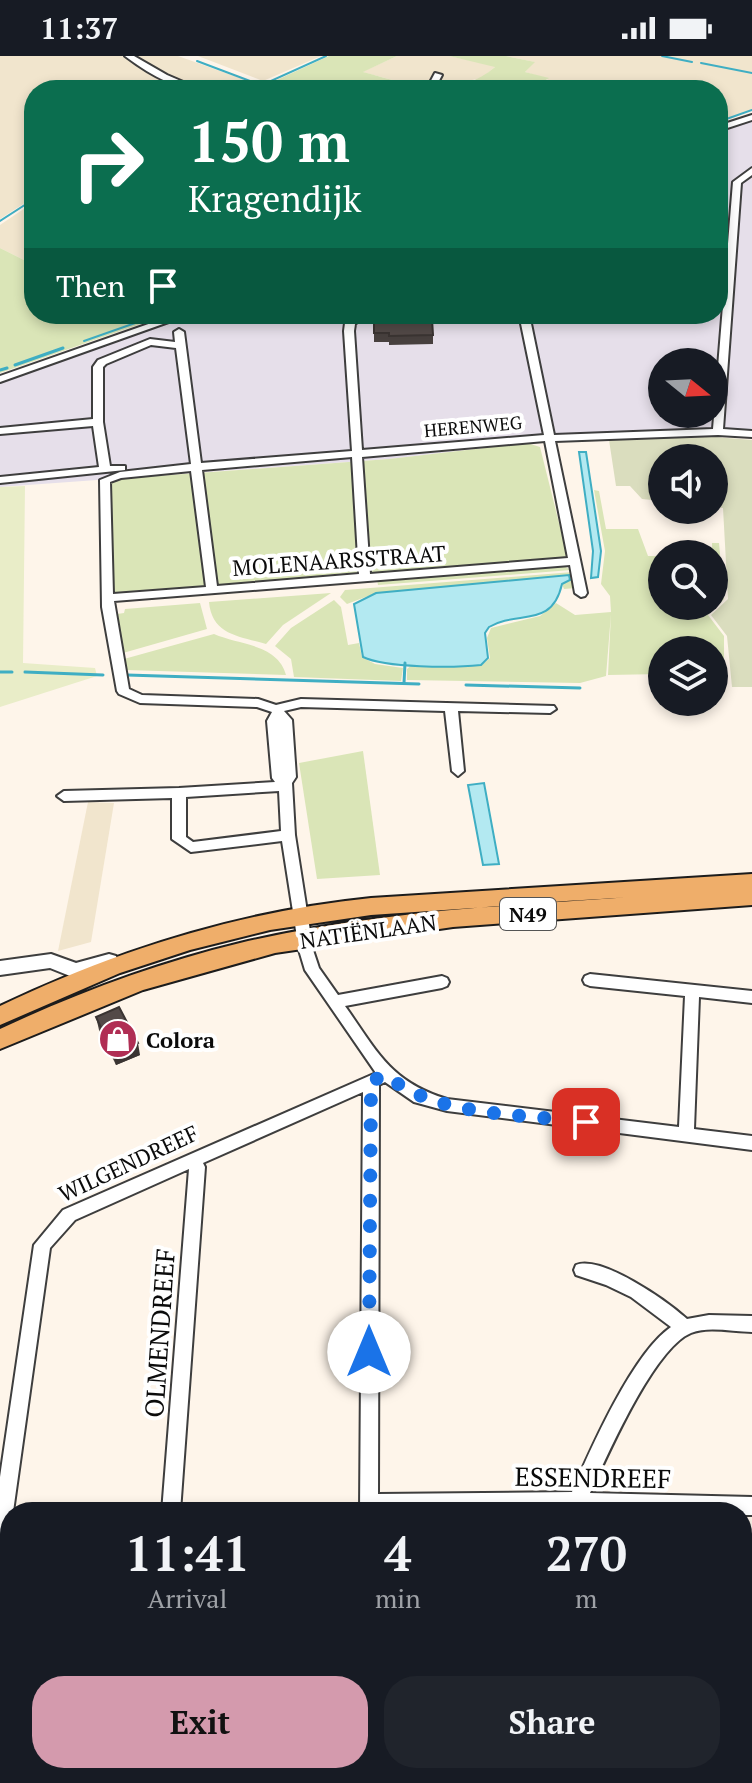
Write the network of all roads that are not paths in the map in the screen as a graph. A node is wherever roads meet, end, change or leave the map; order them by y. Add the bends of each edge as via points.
1 (129, 56) edge
2 (438, 75) dead end
3 (172, 80) edge
4 (435, 80) edge
5 (752, 117) edge
6 (728, 125) edge
7 (752, 171) edge
8 (728, 300) edge
9 (158, 324) edge
10 (350, 324) edge
11 (526, 324) edge
12 (726, 324) edge
13 (179, 332) dead end
14 (180, 346) junction
15 (81, 351) junction
16 (100, 364) junction
17 (0, 379) edge
18 (98, 422) junction
19 (0, 431) edge
20 (718, 432) junction
21 (752, 434) edge
22 (549, 438) junction
23 (358, 456) junction
24 (197, 464) junction
25 (105, 474) junction
26 (0, 480) edge
27 (574, 561) junction
28 (365, 578) junction
29 (212, 590) junction
30 (581, 593) dead end
31 (108, 598) junction
32 (451, 707) junction
33 (550, 709) dead end
34 (278, 711) junction
35 (458, 771) dead end
36 (285, 784) junction
37 (179, 793) junction
38 (64, 796) dead end
39 (288, 835) junction
40 (752, 882) edge
41 (752, 897) edge
42 (303, 927) junction
43 (0, 968) edge
44 (58, 975) junction
45 (590, 980) dead end
46 (442, 982) dead end
47 (692, 992) junction
48 (752, 997) edge
49 (333, 1002) junction
50 (0, 1016) edge
51 (0, 1039) edge
52 (378, 1078) junction
53 (686, 1134) junction
54 (752, 1143) edge
55 (192, 1159) junction
56 (582, 1270) dead end
57 (752, 1324) edge
58 (684, 1327) junction
59 (7, 1442) edge
60 (3, 1502) edge
61 (172, 1502) edge
62 (369, 1502) edge
63 (577, 1502) edge

1 - 3 street
2 - 4 street
5 - 6 street
7 - 8 street via 737,182
9 - 15 street
10 - 23 street
11 - 22 street
12 - 20 street
13 - 14 street
14 - 16 street via 150,342
14 - 24 street
15 - 16 street
15 - 17 street
16 - 18 street
18 - 19 street
18 - 25 street
20 - 21 street, HERENWEG
20 - 22 street, HERENWEG
22 - 23 street, HERENWEG
22 - 27 street
23 - 24 street, HERENWEG
23 - 28 street
24 - 25 street, HERENWEG
24 - 29 street
25 - 26 street
25 - 31 street
27 - 28 street, MOLENAARSSTRAAT
27 - 30 street
28 - 29 street, MOLENAARSSTRAAT
29 - 31 street, MOLENAARSSTRAAT
31 - 34 street via 121,684 129,696 258,703
32 - 33 street
32 - 34 street via 301,703
32 - 35 street
34 - 36 street via 286,720 290,777
36 - 37 street
36 - 39 street
37 - 38 street
37 - 39 street via 179,839 191,847
39 - 42 street
40 - 42 main road, NATIËNLAAN / N49 via 384,905
41 - 42 main road, NATIËNLAAN / N49
42 - 44 main road, NATIËNLAAN / N49 via 237,929
42 - 49 street via 312,970
42 - 51 main road, NATIËNLAAN / N49 via 68,1009
43 - 44 street via 51,961
44 - 50 main road, NATIËNLAAN / N49
45 - 47 street
46 - 49 street
47 - 48 street
47 - 53 street
49 - 52 street
52 - 53 street via 432,1102
52 - 55 street, WILGENDREEF
52 - 62 street
53 - 54 street
55 - 59 street, WILGENDREEF via 69,1215 42,1245
55 - 61 street, OLMENDREEF via 197,1167
56 - 58 street via 609,1275
57 - 58 street
58 - 63 street via 658,1349 596,1455
59 - 60 street, WILGENDREEF

